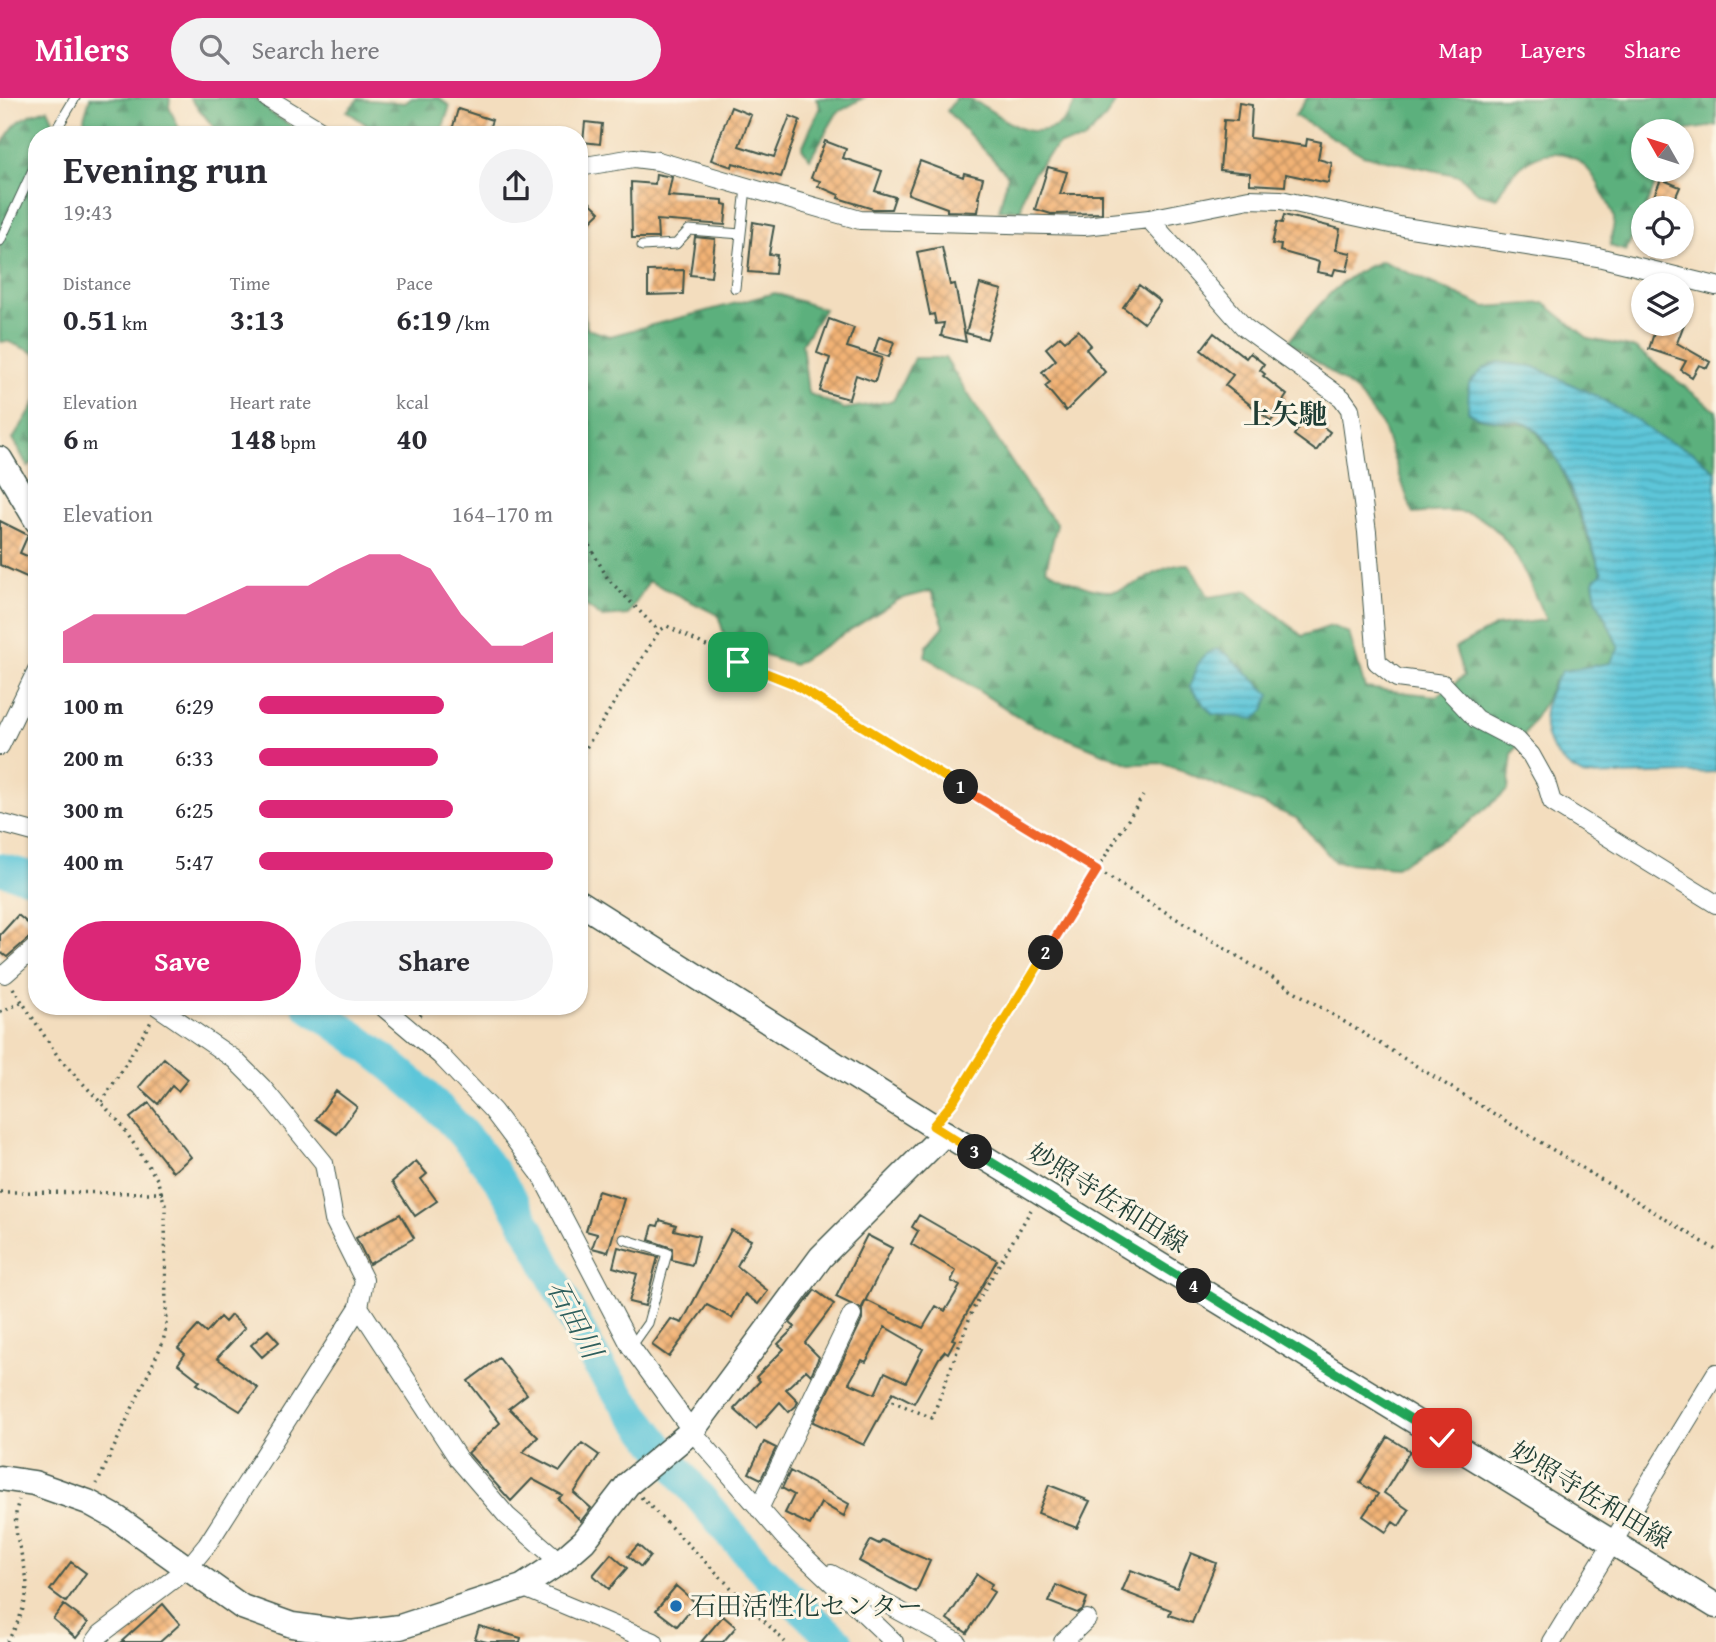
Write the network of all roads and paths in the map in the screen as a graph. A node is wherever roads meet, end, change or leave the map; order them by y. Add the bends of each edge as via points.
1 (75, 98) edge
2 (267, 98) edge
3 (58, 126) edge
4 (313, 126) edge
5 (588, 166) edge
6 (28, 180) edge
7 (746, 188) junction
8 (1149, 219) junction
9 (741, 234) junction
10 (0, 241) edge
11 (642, 246) dead end
12 (1716, 286) edge
13 (735, 288) dead end
14 (0, 459) edge
15 (28, 506) edge
16 (588, 543) edge
17 (659, 631) junction
18 (28, 688) edge
19 (588, 745) edge
20 (0, 746) edge
21 (1143, 796) dead end
22 (0, 823) edge
23 (28, 831) edge
24 (1097, 870) junction
25 (1716, 904) edge
26 (588, 908) edge
27 (28, 954) edge
28 (5, 974) joint
29 (21, 1003) junction
30 (0, 1012) edge
31 (28, 1013) edge
32 (30, 1015) edge
33 (154, 1015) edge
34 (171, 1015) edge
35 (393, 1015) edge
36 (102, 1102) junction
37 (939, 1130) junction
38 (0, 1192) edge
39 (163, 1193) junction
40 (1042, 1193) junction
41 (624, 1239) dead end
42 (1716, 1250) edge
43 (359, 1307) junction
44 (852, 1315) dead end
45 (631, 1347) junction
46 (1716, 1373) edge
47 (892, 1401) dead end
48 (688, 1434) junction
49 (0, 1478) edge
50 (632, 1481) junction
51 (27, 1482) junction
52 (88, 1502) junction
53 (759, 1509) junction
54 (1612, 1543) junction
55 (560, 1562) junction
56 (812, 1563) junction
57 (188, 1567) junction
58 (522, 1587) junction
59 (1716, 1606) edge
60 (1087, 1619) dead end
61 (7, 1642) edge
62 (95, 1642) edge
63 (654, 1642) edge
64 (785, 1642) edge
65 (894, 1642) edge
66 (957, 1642) edge
67 (1063, 1642) edge
68 (1552, 1642) edge

1 - 3 lane
2 - 4 street
5 - 7 street via 634,158 658,161
6 - 10 lane
7 - 8 street via 860,220 1084,226
7 - 9 lane
8 - 12 street via 1249,199 1281,200 1404,227 1598,257
8 - 25 street via 1244,327 1342,398 1350,409 1367,532 1377,662 1397,678 1443,684 1476,719 1518,741 1531,755 1552,802
9 - 11 lane via 689,230 676,244
9 - 13 lane
14 - 15 main road
16 - 17 path via 608,579
17 - 19 path
17 - 24 path via 667,626 794,684
18 - 20 street
21 - 24 path
22 - 23 street
24 - 37 path
24 - 42 path
26 - 37 main road, 妙照寺佐和田線
27 - 28 street
28 - 29 path
29 - 30 path
29 - 31 path
32 - 36 path via 72,1075
33 - 36 path
34 - 43 street via 234,1059 324,1163 334,1220 364,1280
35 - 45 street via 441,1056 493,1111 541,1175
36 - 39 path via 120,1122
37 - 40 main road, 妙照寺佐和田線
37 - 48 main road via 821,1256
38 - 39 path
39 - 52 path via 163,1342
40 - 47 path via 973,1310 932,1418
40 - 54 main road, 妙照寺佐和田線
41 - 45 lane via 667,1253 648,1323
43 - 55 street via 459,1460 507,1516
43 - 57 street via 207,1545
44 - 53 street
45 - 48 street
46 - 54 street
48 - 50 main road
48 - 53 street
49 - 51 main road
50 - 55 main road via 584,1541
50 - 64 path
51 - 52 main road
51 - 61 path via 14,1522 27,1576 24,1606
52 - 57 main road
53 - 56 street
54 - 59 main road, 妙照寺佐和田線
54 - 68 street
55 - 58 main road
56 - 65 street
56 - 66 street
57 - 58 main road via 242,1607 292,1625 351,1633 400,1627
57 - 62 street
58 - 63 street
60 - 67 street

